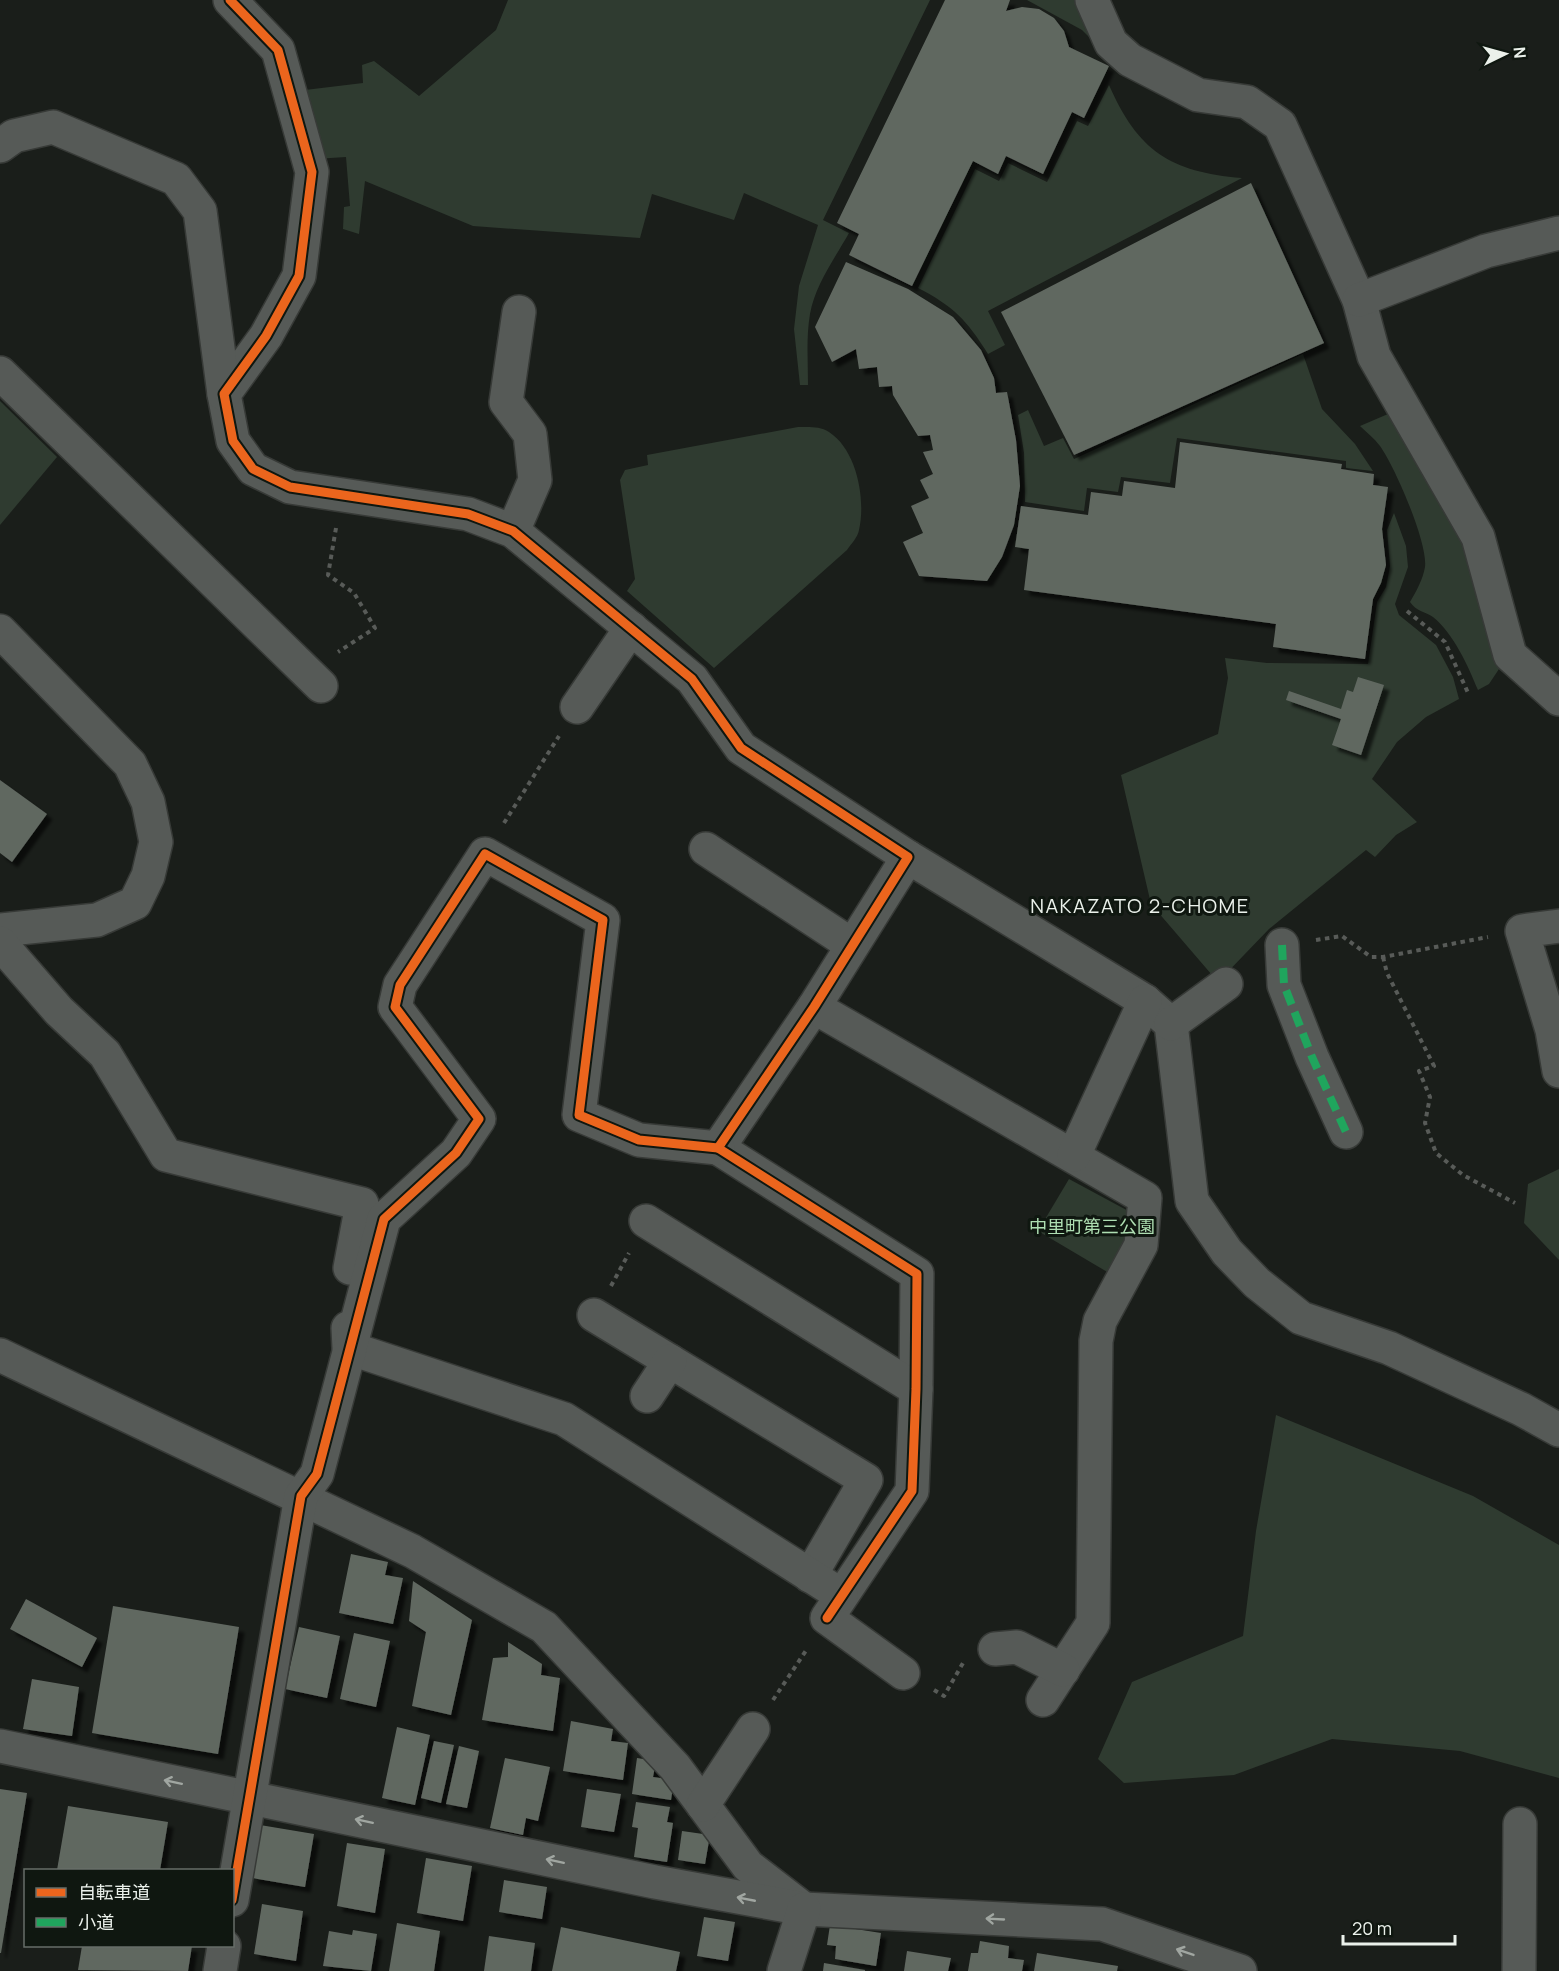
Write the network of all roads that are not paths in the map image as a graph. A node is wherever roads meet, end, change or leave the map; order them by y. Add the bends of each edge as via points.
1 (230, 0) edge
2 (1092, 0) edge
3 (0, 146) edge
4 (1559, 233) edge
5 (1359, 300) junction
6 (519, 312) dead end
7 (0, 373) edge
8 (224, 394) junction
9 (513, 531) junction
10 (631, 628) junction
11 (0, 631) edge
12 (314, 679) road end
13 (1559, 699) edge
14 (577, 707) road end
15 (706, 849) dead end
16 (908, 857) junction
17 (1559, 926) edge
18 (0, 930) edge
19 (0, 943) edge
20 (852, 945) junction
21 (1282, 945) road end
22 (1226, 984) dead end
23 (1145, 1001) junction
24 (814, 1007) junction
25 (1171, 1024) junction
26 (1559, 1071) edge
27 (1346, 1132) dead end
28 (718, 1148) junction
29 (1074, 1155) junction
30 (646, 1221) road end
31 (594, 1315) road end
32 (349, 1348) junction
33 (0, 1355) edge
34 (670, 1361) junction
35 (916, 1389) junction
36 (647, 1396) dead end
37 (1559, 1430) edge
38 (301, 1496) junction
39 (810, 1576) junction
40 (834, 1607) junction
41 (995, 1649) road end
42 (1063, 1670) junction
43 (903, 1673) road end
44 (1043, 1700) dead end
45 (753, 1729) road end
46 (0, 1746) edge
47 (250, 1797) junction
48 (703, 1805) junction
49 (1520, 1824) dead end
50 (234, 1889) edge
51 (804, 1909) junction
52 (224, 1947) edge
53 (220, 1971) edge
54 (784, 1971) edge
55 (1240, 1971) edge
56 (1519, 1971) edge

1 - 8 street via 278,50 312,172 299,276 266,336
2 - 5 street via 1111,43 1130,60 1198,95 1247,102 1280,125
3 - 8 street via 14,136 53,127 176,179 201,211
4 - 5 street via 1486,251
5 - 13 street via 1374,356 1478,537 1510,655
6 - 9 street via 506,402 530,434 535,480
7 - 12 street
8 - 9 street via 233,441 253,469 290,487 468,514
9 - 10 street
10 - 14 street
10 - 16 street via 692,679 741,748
11 - 18 street via 130,764 148,802 156,843 148,876 135,903 98,920
15 - 20 street
16 - 20 street
16 - 23 street
17 - 26 street via 1521,931 1552,1030
19 - 32 street via 59,1011 105,1054 166,1155 362,1204 347,1284
20 - 24 street
21 - 27 street via 1284,985
22 - 25 street
23 - 25 street
23 - 29 street
24 - 28 street
24 - 29 street
25 - 37 street via 1192,1202 1249,1276 1301,1318 1389,1348
28 - 32 street via 639,1140 579,1115 603,920 485,854 400,985 396,1007 479,1119 456,1153 384,1219
28 - 35 street via 916,1274
29 - 42 street via 1146,1198 1141,1245 1100,1321 1096,1341 1093,1623
30 - 35 street
31 - 34 street
32 - 38 street via 317,1474
32 - 39 street via 619,1439
33 - 38 street
34 - 36 street
34 - 39 street via 866,1480
35 - 40 street via 912,1491
38 - 47 street
38 - 48 street via 412,1551 544,1627 675,1767
39 - 40 street
40 - 43 street
41 - 42 street via 1017,1647
42 - 44 street
45 - 48 street
47 -> 46 street
47 - 50 street
51 -> 47 street via 655,1882
48 - 51 street via 748,1866
49 - 56 street
51 - 54 street
55 -> 51 street via 1102,1924
52 - 53 street

